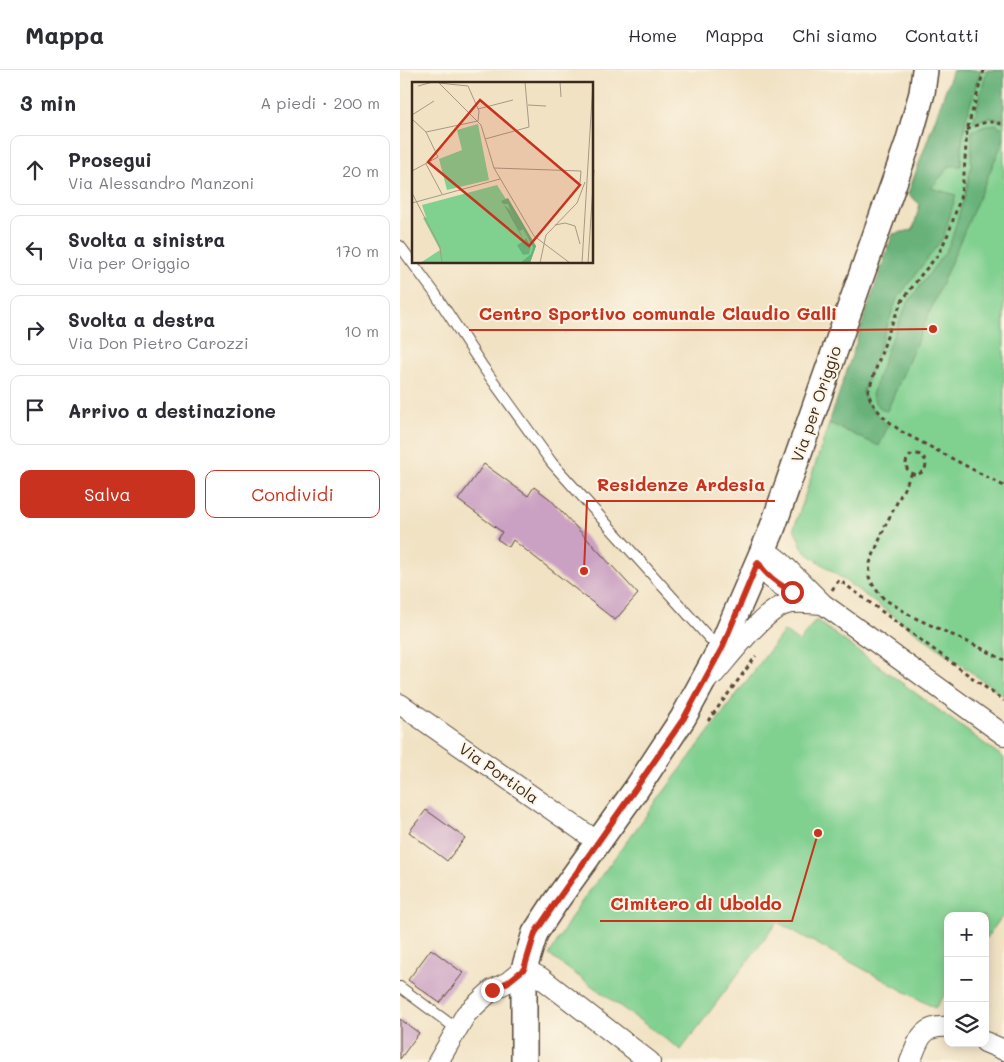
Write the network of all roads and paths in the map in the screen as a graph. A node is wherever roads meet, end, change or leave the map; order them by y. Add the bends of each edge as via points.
1 (924, 70) edge
2 (984, 70) edge
3 (1004, 125) edge
4 (967, 130) junction
5 (400, 246) edge
6 (412, 262) edge
7 (413, 264) edge
8 (912, 473) junction
9 (1004, 486) edge
10 (761, 556) junction
11 (835, 586) dead end
12 (823, 604) junction
13 (722, 648) junction
14 (758, 654) dead end
15 (1004, 660) edge
16 (698, 692) junction
17 (1004, 701) edge
18 (400, 704) edge
19 (706, 723) dead end
20 (1004, 735) edge
21 (598, 842) junction
22 (524, 969) junction
23 (400, 987) edge
24 (944, 1027) edge
25 (457, 1029) junction
26 (989, 1044) edge
27 (1004, 1050) edge
28 (438, 1062) edge
29 (524, 1062) edge
30 (650, 1062) edge
31 (910, 1062) edge

1 - 10 street, Via per Origgio via 922,94 908,143
2 - 4 path
3 - 4 path via 990,121
4 - 9 path via 960,199 949,232 938,255 902,301 868,392 873,405 902,432
5 - 6 lane
7 - 13 lane via 552,463 710,639
8 - 8 path via 907,469 908,459 917,455 923,457 926,462 924,471
8 - 15 path via 870,563 869,578 884,599 913,617
10 - 12 street via 763,570 780,584
10 - 13 street, Via per Origgio
11 - 17 path via 839,580
12 - 16 street via 795,603 779,607 762,620
12 - 20 street
13 - 16 street, Via per Origgio
14 - 19 path
16 - 21 street, Via per Origgio via 684,718
18 - 21 street, Via Portiola
21 - 22 street, Via per Origgio via 535,933
22 - 25 street via 492,990 466,1014
22 - 29 street, Via per Origgio
22 - 30 street
23 - 25 lane
24 - 31 street via 929,1029 922,1035
25 - 28 street
26 - 27 street

